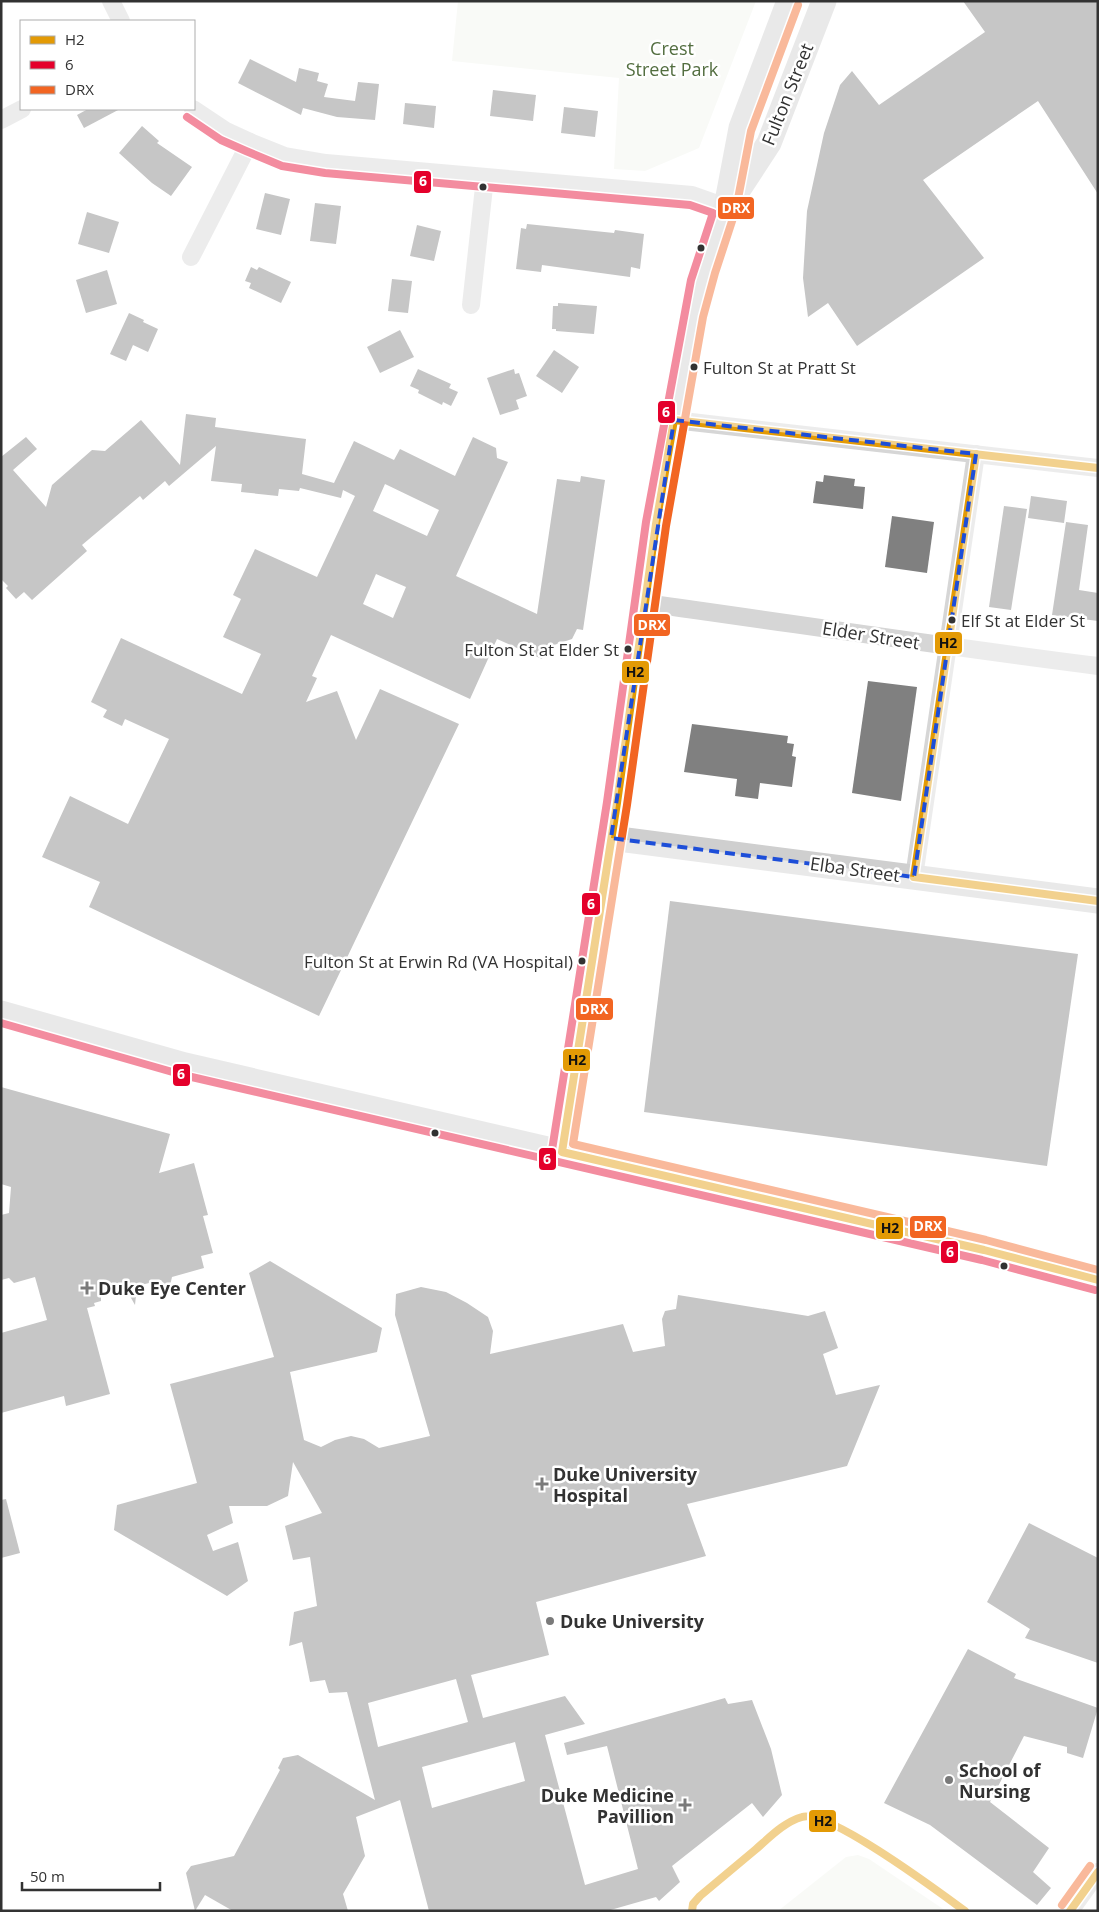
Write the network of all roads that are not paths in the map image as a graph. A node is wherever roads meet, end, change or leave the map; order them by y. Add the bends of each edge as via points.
1 (111, 1) edge
2 (789, 1) edge
3 (824, 1) edge
4 (120, 20) edge
5 (20, 110) edge
6 (194, 110) edge
7 (1, 120) edge
8 (250, 142) junction
9 (485, 178) junction
10 (726, 207) junction
11 (192, 257) dead end
12 (471, 304) dead end
13 (674, 420) junction
14 (976, 454) junction
15 (1098, 468) edge
16 (645, 604) junction
17 (949, 647) junction
18 (1098, 666) edge
19 (611, 838) junction
20 (914, 877) junction
21 (1098, 901) edge
22 (1, 1013) edge
23 (562, 1152) junction
24 (1098, 1280) edge
25 (1098, 1872) edge
26 (1070, 1911) edge

1 - 4 street
2 - 10 main road, Fulton Street via 740,128
3 - 10 main road, Fulton Street via 769,143
5 - 7 street
6 - 8 street
8 - 9 street via 284,156 326,164
8 - 11 street
9 - 10 street via 692,195
9 - 12 street
10 - 13 main road, Fulton Street via 701,282
13 - 14 street
13 - 16 main road, Fulton Street
14 - 15 street
14 - 17 street
16 - 17 street, Elder Street
16 - 19 main road, Fulton Street
17 - 18 street, Elder Street
17 - 20 street
19 - 20 main road, Elba Street
19 - 23 main road, Fulton Street
20 - 21 main road, Elba Street
22 - 23 main road via 185,1065
23 - 24 main road via 984,1250
25 - 26 street

